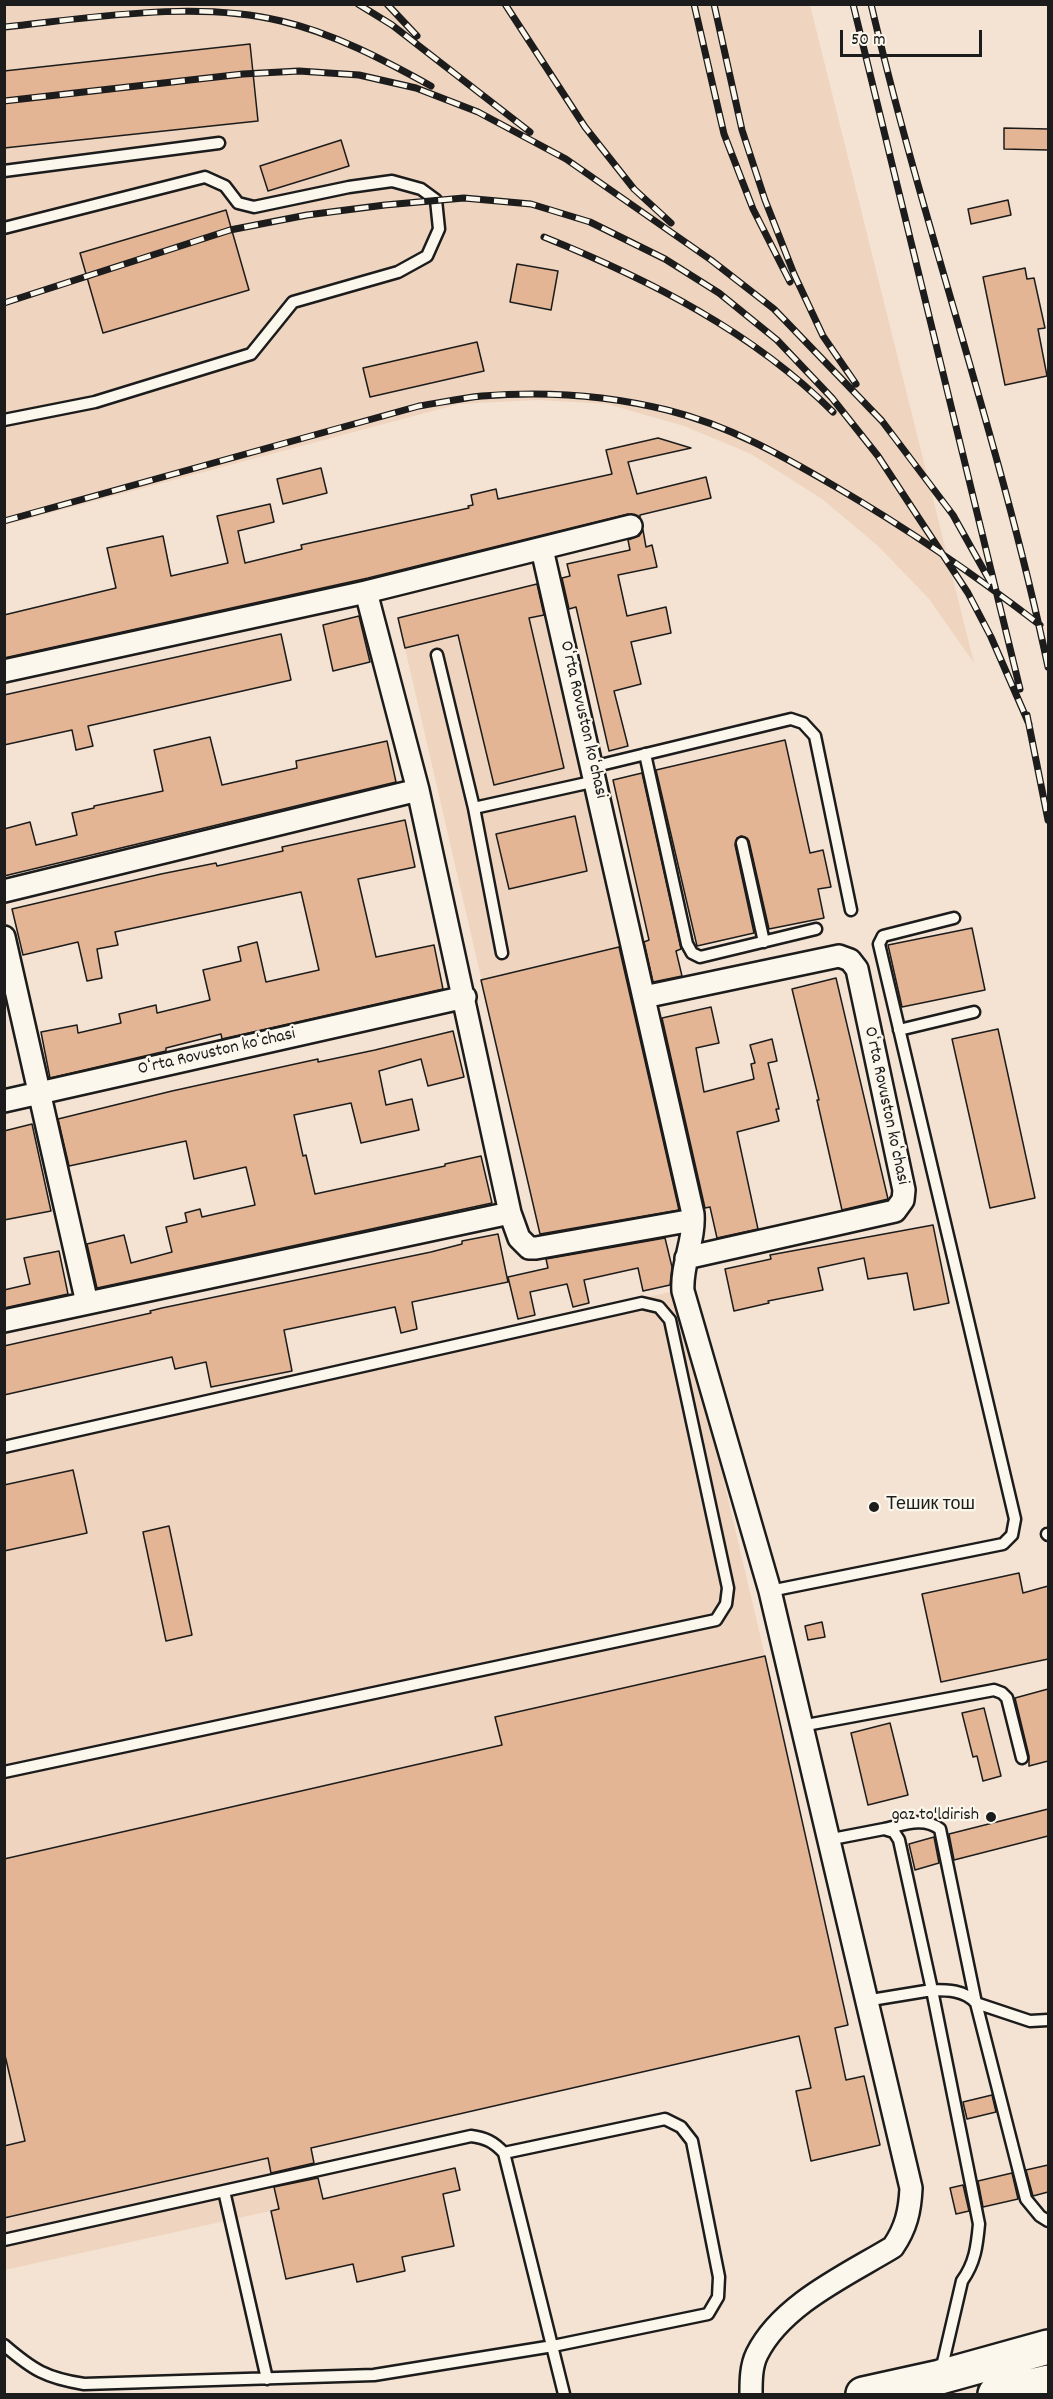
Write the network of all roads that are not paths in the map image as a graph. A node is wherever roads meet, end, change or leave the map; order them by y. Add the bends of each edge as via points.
1 (219, 143) dead end
2 (4, 171) edge
3 (4, 228) edge
4 (4, 420) edge
5 (631, 526) dead end
6 (542, 549) junction
7 (366, 592) junction
8 (437, 655) dead end
9 (4, 671) edge
10 (645, 754) junction
11 (594, 774) junction
12 (418, 790) junction
13 (474, 808) junction
14 (742, 843) dead end
15 (4, 891) edge
16 (851, 910) dead end
17 (954, 918) dead end
18 (816, 930) dead end
19 (4, 937) edge
20 (764, 942) junction
21 (502, 953) dead end
22 (465, 997) junction
23 (644, 997) junction
24 (974, 1012) dead end
25 (899, 1030) junction
26 (39, 1094) junction
27 (4, 1101) edge
28 (510, 1213) junction
29 (693, 1220) junction
30 (686, 1258) junction
31 (87, 1303) junction
32 (4, 1322) edge
33 (4, 1447) edge
34 (770, 1591) junction
35 (801, 1726) junction
36 (1022, 1758) dead end
37 (4, 1772) edge
38 (884, 1829) junction
39 (827, 1840) junction
40 (932, 1990) junction
41 (865, 2001) junction
42 (976, 2003) junction
43 (1048, 2020) edge
44 (504, 2153) junction
45 (224, 2191) junction
46 (1048, 2221) edge
47 (4, 2240) edge
48 (4, 2345) edge
49 (553, 2346) junction
50 (1048, 2348) edge
51 (940, 2377) junction
52 (267, 2379) junction
53 (1045, 2385) edge
54 (564, 2394) edge
55 (751, 2394) edge
56 (863, 2394) edge
57 (995, 2394) edge

1 - 2 lane
3 - 4 lane via 205,177 225,186 238,203 254,207 393,181 421,189 436,200 439,230 427,256 398,272 293,302 251,354 95,402
5 - 6 street
6 - 7 street
6 - 11 street, Oʻrta Rovuston koʻchasi
7 - 9 street
7 - 12 street
8 - 13 lane
10 - 11 lane
10 - 16 lane via 791,719 802,723 815,736
10 - 20 lane via 692,953 700,957
11 - 13 lane
11 - 23 street, Oʻrta Rovuston koʻchasi
12 - 15 street
12 - 22 street
13 - 21 lane
14 - 20 lane
17 - 25 lane via 883,936 879,944
18 - 20 lane
19 - 26 street
22 - 26 street, Oʻrta Rovuston koʻchasi
22 - 28 street
23 - 29 street, Oʻrta Rovuston koʻchasi
23 - 30 street, Oʻrta Rovuston koʻchasi via 839,956 850,960 857,969 904,1190 903,1200 895,1211
24 - 25 lane
25 - 34 lane via 1015,1519 1012,1535 1003,1544
26 - 27 street, Oʻrta Rovuston koʻchasi
26 - 31 street
28 - 29 street via 519,1238 528,1248
28 - 31 street
29 - 30 street, Oʻrta Rovuston koʻchasi
30 - 34 street via 683,1291
31 - 32 street
33 - 37 lane via 642,1303 659,1308 670,1320 728,1588 726,1604 717,1620
34 - 35 street
35 - 36 lane via 994,1689 1007,1698
35 - 39 street
38 - 39 lane
38 - 40 lane via 894,1832 899,1840
38 - 42 lane via 923,1821 940,1828
39 - 41 street
40 - 41 lane
40 - 42 lane via 966,1994
40 - 51 lane via 979,2224 976,2255 962,2281
41 - 55 street via 911,2188 910,2212 893,2247 790,2311 772,2330 756,2355
42 - 43 lane via 1030,2022
42 - 46 lane via 1026,2199
44 - 45 lane via 494,2142 471,2136
44 - 49 lane
44 - 49 lane via 665,2119 681,2127 692,2141 719,2277 718,2296 708,2314
45 - 47 lane
45 - 52 lane
48 - 52 lane via 33,2369 56,2380 84,2384
49 - 52 lane via 374,2375
49 - 54 lane
50 - 51 highway
51 - 56 highway
53 - 57 highway

